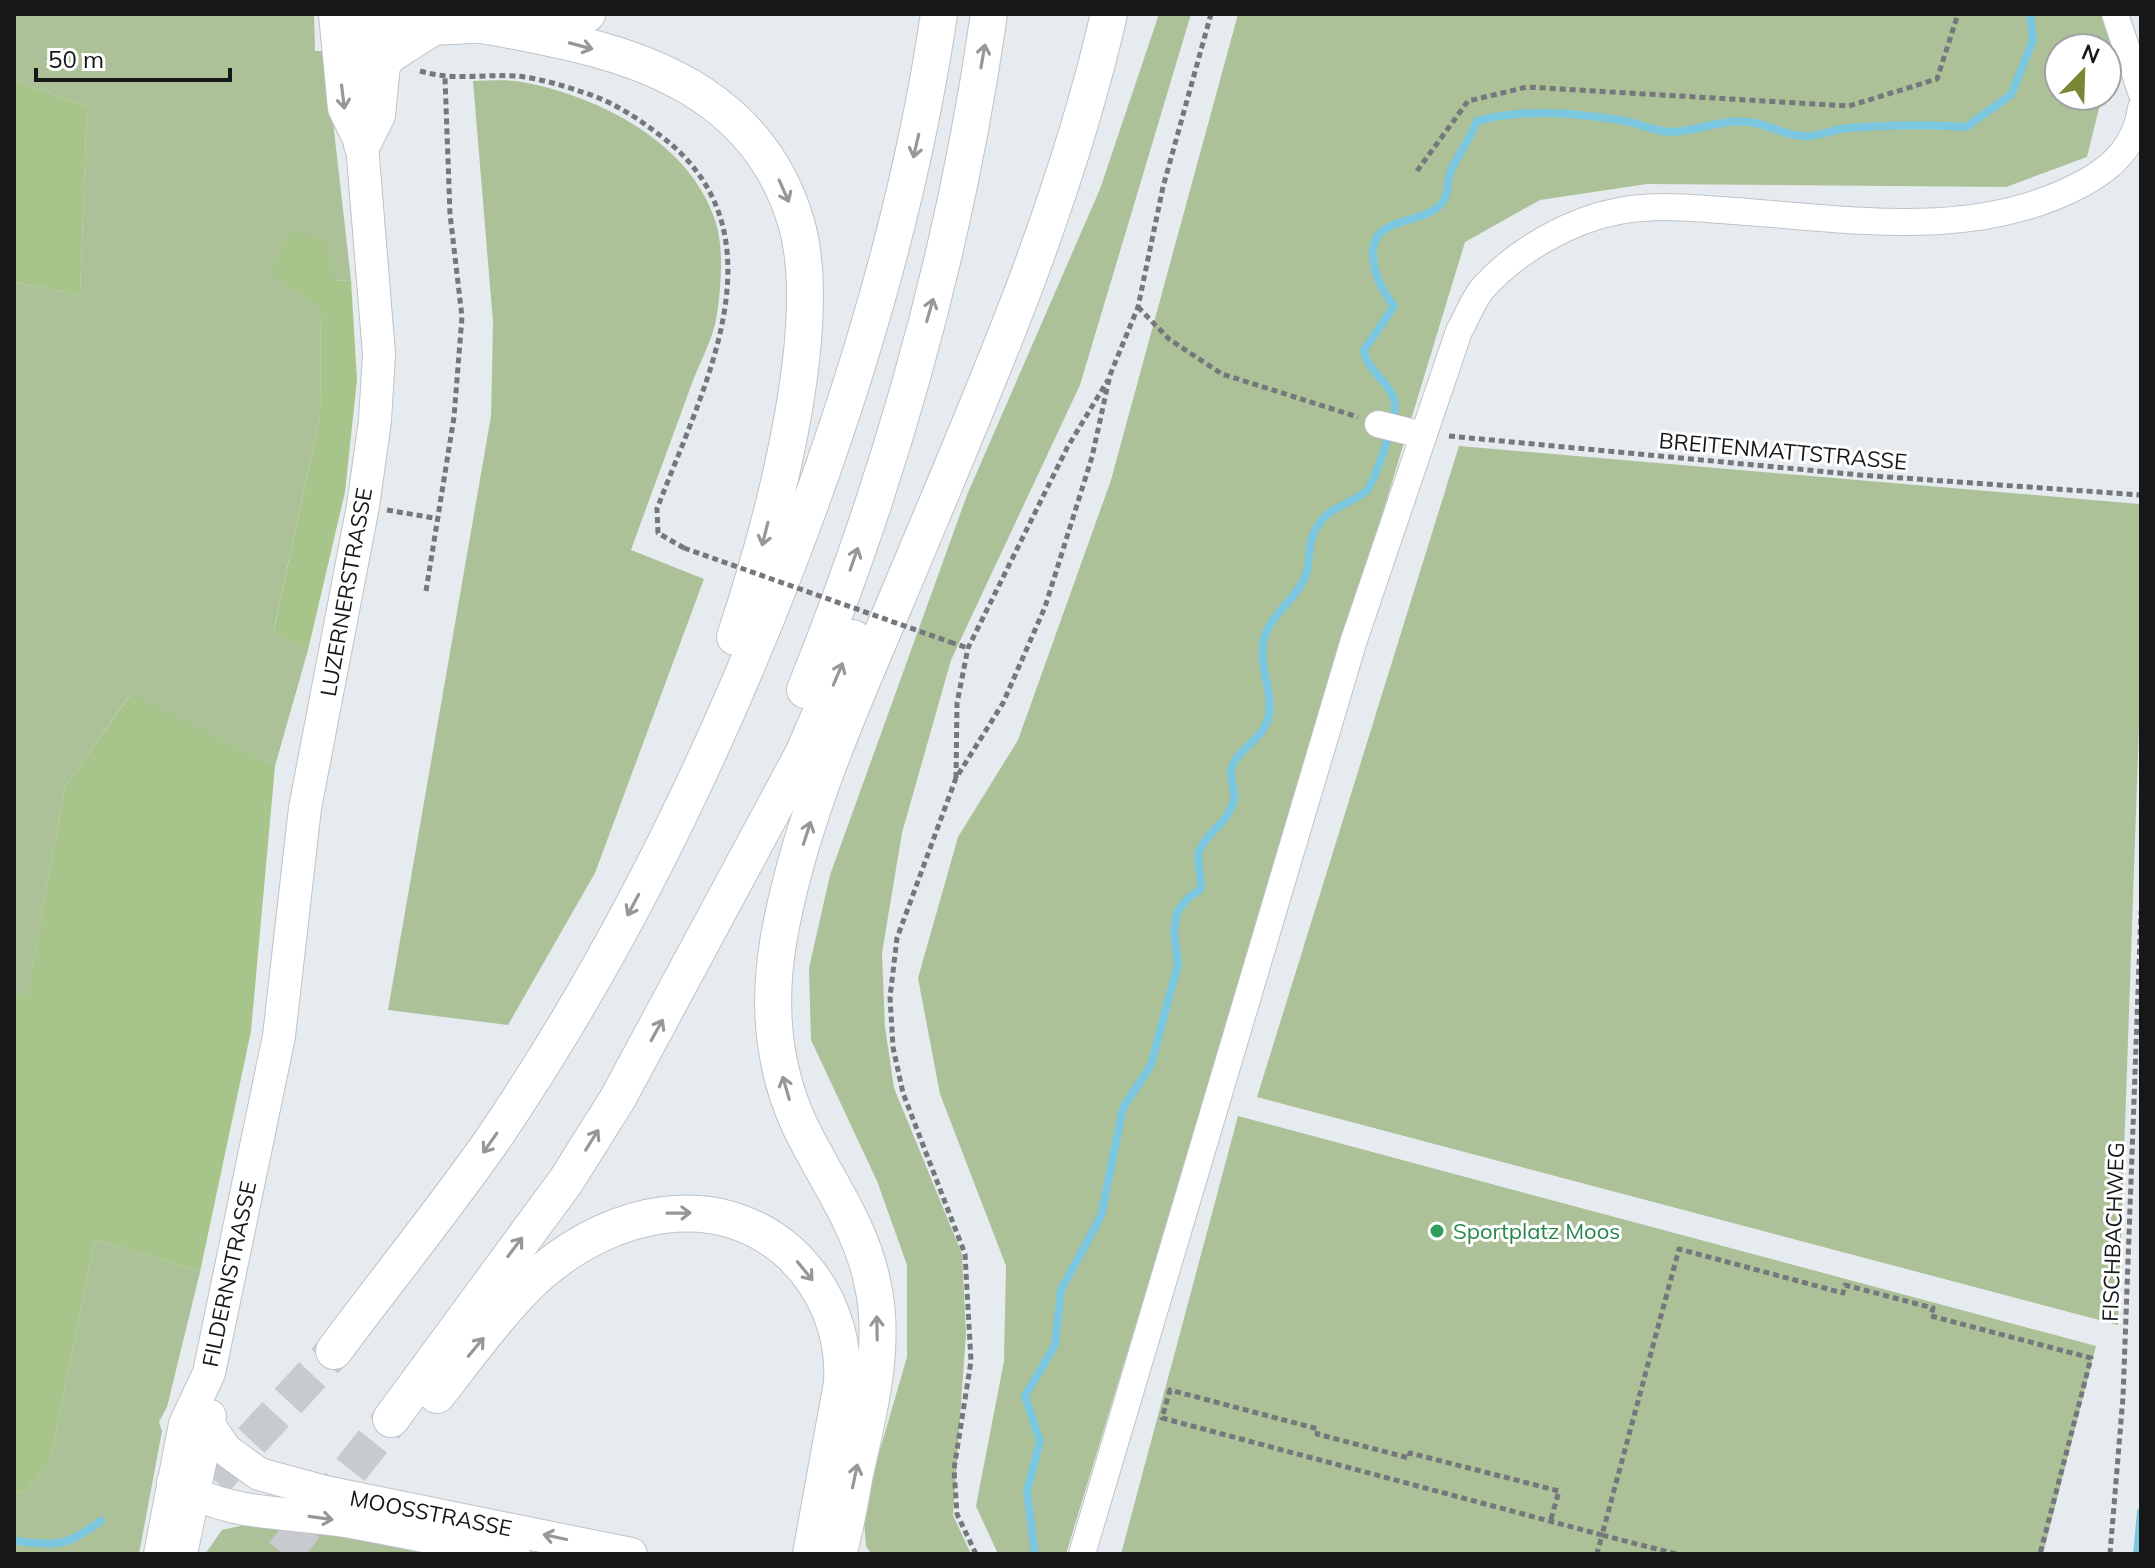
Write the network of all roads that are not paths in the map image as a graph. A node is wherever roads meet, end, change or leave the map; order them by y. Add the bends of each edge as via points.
1 (587, 14) edge
2 (939, 14) edge
3 (989, 14) edge
4 (1103, 14) edge
5 (1109, 14) edge
6 (2115, 14) edge
7 (349, 17) edge
8 (477, 24) junction
9 (435, 26) junction
10 (2141, 92) edge
11 (2141, 108) edge
12 (362, 145) junction
13 (670, 836) junction
14 (728, 894) junction
15 (279, 1036) joint
16 (334, 1351) tunnel mouth
17 (209, 1373) junction
18 (210, 1427) junction
19 (190, 1484) junction
20 (325, 1492) junction
21 (243, 1510) junction
22 (816, 1513) junction
23 (833, 1552) edge
24 (160, 1554) edge
25 (181, 1554) edge
26 (193, 1554) edge
27 (514, 1554) edge
28 (631, 1554) edge
29 (791, 1554) edge
30 (1082, 1554) edge

1 - 8 highway
2 -> 13 highway via 920,131 866,344 755,649
14 -> 3 highway via 844,588 904,405 951,222
14 -> 4 highway via 803,754 937,443 1051,165
23 -> 5 highway via 870,1406 878,1326 862,1246 801,1127 780,1066 773,984 779,941 791,881 851,707 1019,305 1071,163
6 - 10 lane
7 - 9 highway
7 - 12 main road, LUZERNERSTRASSE via 367,115
8 - 9 highway
8 -> 13 highway via 607,53 699,93 754,140 776,173 797,224 805,301 786,446 750,591
9 - 12 highway via 382,65 377,115
11 - 30 lane via 2125,152 2101,174 2015,211 1908,223 1652,207 1589,219 1554,234 1482,289 1400,430 1388,548 1353,643
12 - 15 main road, LUZERNERSTRASSE via 379,354 375,421 305,808
13 -> 16 highway via 602,963 491,1142
14 - 22 highway via 625,1086 400,1424 542,1271 579,1244 614,1226 659,1214 723,1217 759,1231 800,1263 839,1334 842,1383
15 - 17 main road, FILDERNSTRASSE
17 - 18 main road
17 - 19 main road, FILDERNSTRASSE via 185,1424
18 - 19 main road
18 - 20 main road, MOOSSTRASSE via 243,1466
19 - 20 main road, MOOSSTRASSE
19 - 21 main road, MOOSSTRASSE
19 - 24 main road, FILDERNSTRASSE
19 - 25 main road
28 -> 20 main road, MOOSSTRASSE
21 - 26 main road via 210,1529
21 -> 27 main road, MOOSSTRASSE via 344,1521
22 - 23 highway
22 - 29 highway

